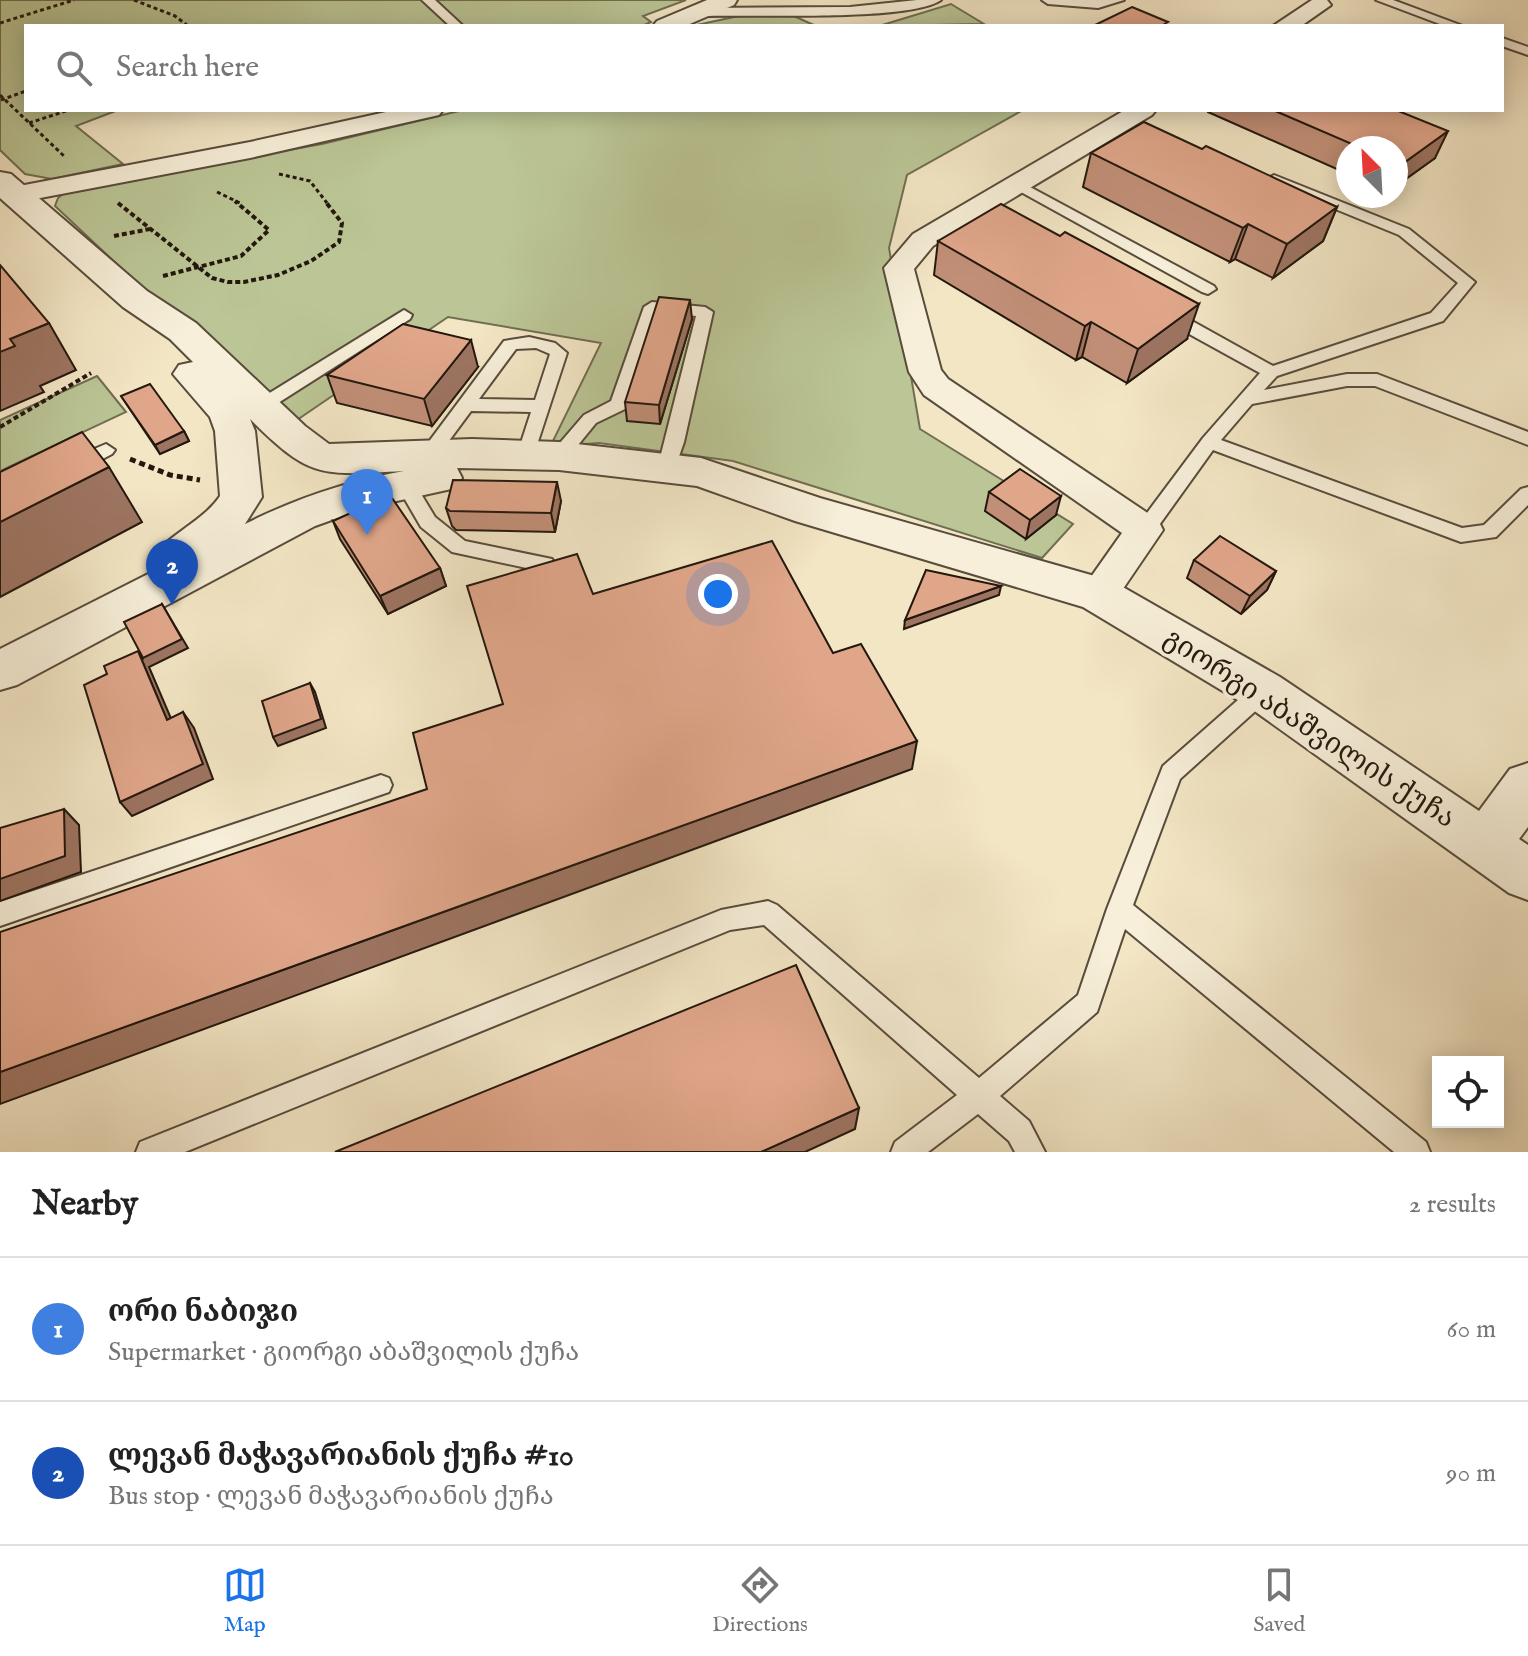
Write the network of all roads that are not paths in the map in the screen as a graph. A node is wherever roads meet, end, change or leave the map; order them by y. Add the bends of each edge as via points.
1 (428, 0) edge
2 (726, 0) edge
3 (935, 0) edge
4 (1048, 0) edge
5 (1118, 0) edge
6 (1382, 0) edge
7 (1320, 5) dead end
8 (703, 12) junction
9 (455, 24) edge
10 (670, 24) edge
11 (1288, 24) edge
12 (1451, 24) edge
13 (1504, 43) edge
14 (1528, 51) edge
15 (421, 112) edge
16 (1140, 112) edge
17 (1259, 173) edge
18 (1017, 184) junction
19 (5, 192) edge
20 (143, 289) junction
21 (1208, 289) dead end
22 (1150, 304) edge
23 (404, 315) dead end
24 (1271, 372) junction
25 (1245, 400) junction
26 (466, 405) junction
27 (261, 406) junction
28 (542, 406) junction
29 (1528, 439) edge
30 (1209, 442) junction
31 (106, 450) road end
32 (542, 455) junction
33 (321, 456) junction
34 (667, 466) junction
35 (416, 470) junction
36 (53, 476) edge
37 (232, 489) junction
38 (1528, 494) edge
39 (810, 510) junction
40 (306, 512) junction
41 (1145, 530) junction
42 (545, 564) edge
43 (1098, 594) junction
44 (0, 664) edge
45 (0, 671) edge
46 (1263, 691) junction
47 (381, 785) dead end
48 (1528, 785) edge
49 (1485, 845) junction
50 (1528, 875) edge
51 (1119, 909) junction
52 (0, 914) edge
53 (980, 1095) junction
54 (150, 1152) edge
55 (905, 1152) edge
56 (1031, 1152) edge
57 (1416, 1152) edge

1 - 9 lane
2 - 8 street
3 - 8 lane via 875,9
4 - 5 lane
6 - 12 lane
7 - 11 street
8 - 10 street
13 - 14 lane
15 - 19 street via 250,150
16 - 18 street
17 - 24 lane via 1404,232 1467,282 1437,317
18 - 21 lane
18 - 41 street via 923,240 899,268 925,372 936,387
19 - 20 street
20 - 27 street
20 - 37 street via 162,341 228,412 235,431
22 - 24 lane
23 - 27 lane
24 - 25 lane
25 - 29 lane via 1347,380 1377,380
25 - 30 lane
26 - 28 lane
26 - 28 lane via 510,345 524,341 554,347 559,353
26 - 35 lane
27 - 33 street
28 - 32 lane
30 - 38 lane via 1461,535 1489,532
30 - 41 lane
31 - 36 lane
32 - 34 street, გიორგი აბაშვილის ქუჩა
32 - 34 lane via 590,419 619,405 652,307 705,312
32 - 35 street, გიორგი აბაშვილის ქუჩა
33 - 35 street, გიორგი აბაშვილის ქუჩა
33 - 37 street, გიორგი აბაშვილის ქუჩა via 285,454 270,459
33 - 40 street via 337,477 326,499
34 - 39 street, გიორგი აბაშვილის ქუჩა via 701,472
35 - 39 street, გიორგი აბაშვილის ქუჩა via 656,487
35 - 40 street, გიორგი აბაშვილის ქუჩა
35 - 42 lane via 428,522 459,547
37 - 40 street via 255,514 268,518
37 - 44 street, გიორგი აბაშვილის ქუჩა via 231,513 196,546
39 - 43 street, გიორგი აბაშვილის ქუჩა
40 - 45 street
41 - 43 street
43 - 46 street, გიორგი აბაშვილის ქუჩა
46 - 49 street, გიორგი აბაშვილის ქუჩა
46 - 51 lane via 1171,773
47 - 52 lane
48 - 49 street
49 - 50 street, გიორგი აბაშვილის ქუჩა
51 - 53 lane via 1088,1003
51 - 57 lane
53 - 54 lane via 768,913 730,918
53 - 55 lane
53 - 56 lane via 1019,1131

